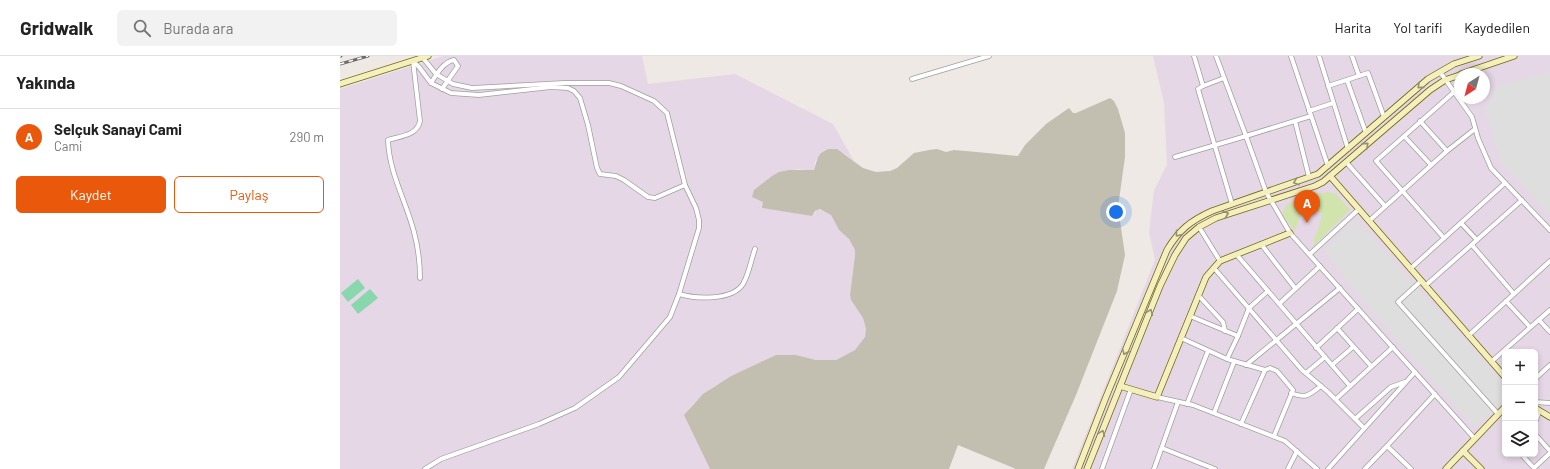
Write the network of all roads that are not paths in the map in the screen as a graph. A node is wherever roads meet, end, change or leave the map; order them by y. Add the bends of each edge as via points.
1 (989, 56) edge
2 (1194, 56) edge
3 (1216, 56) edge
4 (1291, 56) edge
5 (1319, 56) edge
6 (1352, 56) edge
7 (1479, 56) edge
8 (1514, 56) edge
9 (426, 57) edge
10 (413, 61) junction
11 (1479, 68) edge
12 (1440, 72) junction
13 (436, 74) junction
14 (1359, 76) junction
15 (1454, 77) edge
16 (1224, 78) junction
17 (912, 79) dead end
18 (1347, 80) junction
19 (1445, 80) junction
20 (448, 81) junction
21 (431, 83) junction
22 (341, 84) edge
23 (1203, 86) junction
24 (1328, 86) junction
25 (442, 89) junction
26 (1454, 92) joint
27 (1334, 103) junction
28 (1463, 104) edge
29 (1309, 111) junction
30 (1311, 116) junction
31 (1384, 117) junction
32 (1294, 121) junction
33 (1420, 121) junction
34 (1475, 129) junction
35 (1366, 133) junction
36 (1246, 136) junction
37 (1404, 136) junction
38 (1215, 146) junction
39 (1348, 149) junction
40 (1447, 151) junction
41 (1175, 157) dead end
42 (1346, 162) junction
43 (1431, 165) junction
44 (1328, 166) junction
45 (1330, 176) junction
46 (1309, 177) junction
47 (1505, 183) junction
48 (685, 185) junction
49 (1402, 191) junction
50 (1266, 192) junction
51 (1522, 200) junction
52 (1270, 201) junction
53 (1232, 204) junction
54 (1385, 206) junction
55 (1359, 209) junction
56 (1369, 221) junction
57 (1461, 223) junction
58 (1198, 227) junction
59 (1550, 230) edge
60 (1290, 232) junction
61 (1444, 238) junction
62 (1477, 240) junction
63 (1261, 244) junction
64 (1472, 245) junction
65 (755, 249) dead end
66 (1236, 254) junction
67 (1310, 254) junction
68 (1220, 261) junction
69 (1550, 261) edge
70 (1320, 266) junction
71 (1214, 268) junction
72 (1410, 269) junction
73 (420, 278) dead end
74 (1421, 281) junction
75 (1425, 286) junction
76 (1296, 288) junction
77 (1340, 288) junction
78 (1268, 291) junction
79 (679, 294) junction
80 (1514, 294) junction
81 (1198, 295) junction
82 (1506, 301) junction
83 (1279, 304) junction
84 (1249, 308) junction
85 (1358, 309) junction
86 (1550, 310) edge
87 (1190, 316) junction
88 (1539, 320) junction
89 (1296, 324) junction
90 (1530, 327) junction
91 (1337, 328) junction
92 (1225, 331) junction
93 (1550, 332) edge
94 (1238, 336) junction
95 (1468, 336) junction
96 (1181, 338) junction
97 (1276, 340) junction
98 (1353, 347) junction
99 (1393, 347) junction
100 (1316, 348) junction
101 (1208, 351) junction
102 (1325, 357) junction
103 (1227, 359) junction
104 (1234, 362) junction
105 (1491, 362) junction
106 (1246, 365) junction
107 (1550, 365) edge
108 (1332, 366) junction
109 (1371, 366) junction
110 (1265, 370) junction
111 (1415, 372) junction
112 (1306, 373) junction
113 (1502, 374) edge
114 (1538, 376) edge
115 (1405, 382) junction
116 (1120, 386) junction
117 (1321, 386) junction
118 (1350, 386) junction
119 (1132, 389) junction
120 (1291, 394) junction
121 (1435, 394) junction
122 (1157, 397) junction
123 (1336, 399) junction
124 (1178, 402) junction
125 (1538, 402) edge
126 (1550, 403) edge
127 (1187, 404) junction
128 (1502, 410) edge
129 (1538, 411) edge
130 (1214, 413) junction
131 (1498, 414) junction
132 (1550, 417) edge
133 (1355, 419) junction
134 (1241, 424) junction
135 (1364, 428) junction
136 (1274, 436) junction
137 (1538, 438) edge
138 (1475, 439) junction
139 (1387, 446) junction
140 (1162, 448) junction
141 (1297, 451) junction
142 (1463, 451) junction
143 (1550, 452) edge
144 (1524, 457) edge
145 (425, 469) edge
146 (1078, 469) edge
147 (1088, 469) edge
148 (1102, 469) edge
149 (1154, 469) edge
150 (1213, 469) edge
151 (1288, 469) edge
152 (1317, 469) edge
153 (1328, 469) edge
154 (1365, 469) edge
155 (1411, 469) edge
156 (1446, 469) edge
157 (1481, 469) edge

1 - 17 street
2 - 23 street
3 - 16 street
4 - 29 street
5 - 24 street
6 - 14 street
7 - 12 street via 1454,64
8 - 11 street
9 - 10 street
9 - 13 street
10 - 21 street
10 - 22 street
10 - 73 street via 419,125 413,133 388,140 394,177 414,231
12 - 19 street
12 -> 31 street via 1428,79
13 - 20 street
13 - 20 street via 454,60 458,66
13 - 21 street
14 - 18 street
14 - 31 street via 1368,73
15 - 19 street
16 - 23 street
16 - 36 street
18 - 24 street
18 - 35 street
19 - 26 street
42 -> 19 street
20 - 25 street
20 - 48 street via 472,88 564,83 609,83 622,86 654,101 667,113
21 - 25 street
23 - 38 street via 1198,89
24 - 27 street
25 - 48 street via 451,93 479,95 551,87 568,88 580,98 600,174 616,176 648,197 655,198
26 - 33 street
27 - 29 street
27 - 39 street
28 - 34 street via 1472,117
29 - 30 street
30 - 32 street
30 - 44 street
31 - 35 street
32 - 36 street
32 - 46 street
33 - 37 street
33 - 40 street
34 - 40 street
34 - 47 street via 1491,168
35 - 39 street
36 - 38 street
36 - 50 street
37 - 43 street
37 - 49 street via 1376,161
38 - 41 street
38 - 53 street
39 - 44 street
40 - 43 street
42 - 45 street
42 - 54 street
43 - 49 street
44 - 46 street
45 - 52 street via 1315,186
45 - 55 street
46 -> 50 street
47 - 51 street
47 - 57 street
48 - 79 street via 696,208 699,228
49 - 54 street
49 - 61 street
50 - 52 street
50 - 53 street
51 - 59 street
51 - 62 street
58 -> 52 street via 1216,218
52 - 60 street
53 -> 146 street via 1200,216 1182,228 1174,238
54 - 56 street
55 - 56 street
55 - 67 street
56 - 72 street
57 - 61 street
57 - 62 street
58 - 68 street
116 -> 58 street via 1175,255 1186,238
60 - 63 street
60 - 67 street
61 - 72 street
62 - 64 street
63 - 66 street
63 - 76 street
64 - 75 street
64 - 80 street
65 - 79 street via 748,274 743,285 737,290 725,296 712,297 689,297
66 - 68 street
66 - 78 street
67 - 70 street
68 - 71 street
69 - 80 street
70 - 76 street
70 - 77 street
71 - 81 street via 1206,277
71 - 84 street
72 - 74 street
74 - 75 street
74 - 131 street via 1398,302
75 - 95 street
76 - 83 street
77 - 85 street
77 - 89 street
78 - 83 street
78 - 84 street
79 - 145 street via 670,318 619,376 575,408 539,424 447,456
80 - 82 street
81 - 87 street
81 - 92 street via 1223,322
82 - 90 street
82 - 95 street
83 - 89 street
84 - 94 street
84 - 97 street
85 - 91 street
85 - 99 street
86 - 88 street
87 - 92 street
87 - 96 street
88 - 90 street
88 - 93 street
89 - 97 street
89 - 100 street
90 - 105 street
91 - 98 street
91 - 100 street
92 - 94 street
94 - 103 street
95 - 105 street
96 - 101 street
96 - 122 street
97 - 106 street
97 - 112 street
98 - 108 street
98 - 109 street
99 - 109 street
99 - 111 street
100 - 102 street
101 - 103 street
101 - 127 street
102 - 108 street
102 - 112 street
103 - 104 street
104 - 106 street
104 - 130 street
105 - 113 street
106 - 110 street
107 - 114 street
108 - 118 street
109 - 118 street
110 - 120 street via 1270,368 1278,371 1293,390
110 - 134 street
111 - 115 street
111 - 121 street
112 - 117 street
115 - 133 street via 1391,387
115 - 135 street
116 - 119 street
147 -> 116 street
117 - 120 street via 1308,396
117 - 123 street
118 - 123 street
119 - 122 street
119 - 148 street
120 - 136 street
121 - 138 street
121 - 139 street
122 - 124 street
123 - 133 street
124 - 127 street
124 - 140 street
125 - 126 street
127 - 130 street
128 - 131 street
129 - 132 street
130 - 134 street
131 - 138 street
133 - 135 street
134 - 136 street
135 - 153 street
136 - 141 street
137 - 143 street
138 - 142 street
139 - 154 street
139 - 155 street
140 - 149 street
140 - 150 street
141 - 151 street
141 - 152 street
142 - 156 street
142 - 157 street
143 - 144 street via 1534,468

